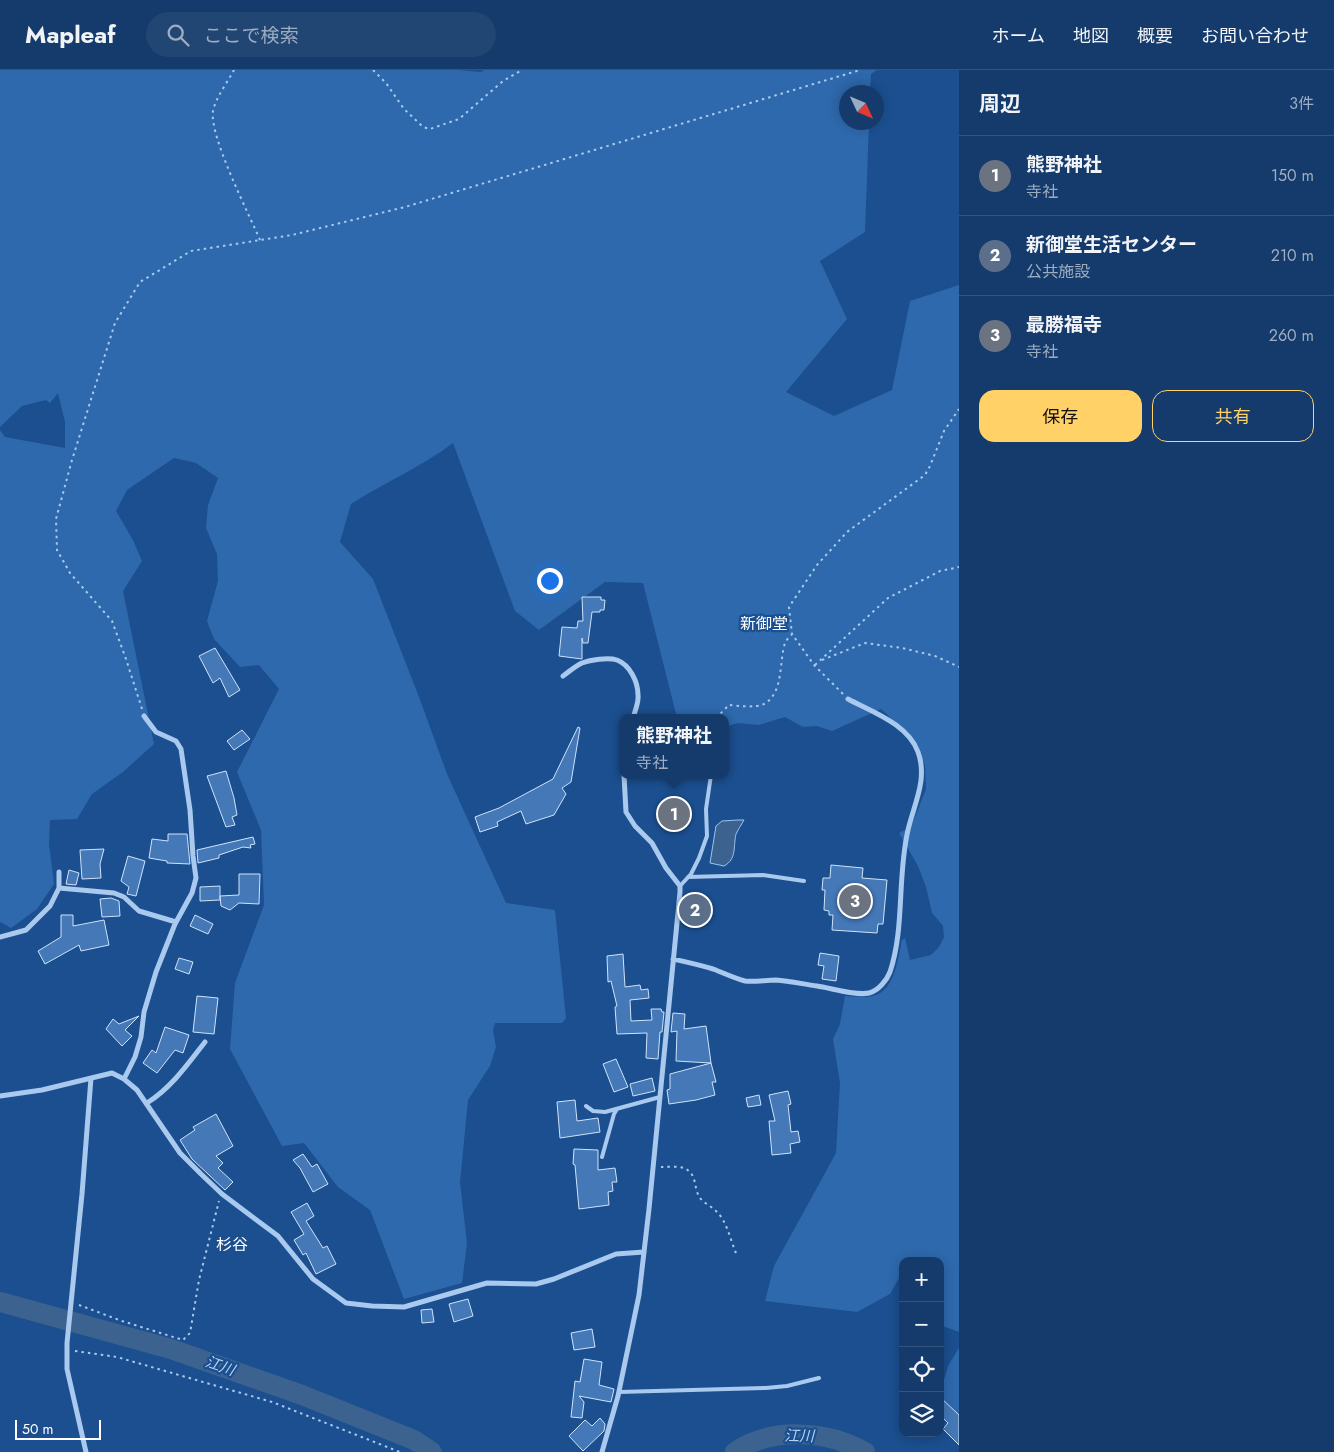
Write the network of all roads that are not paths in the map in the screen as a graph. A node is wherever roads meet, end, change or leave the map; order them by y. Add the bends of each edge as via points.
1 (563, 676) dead end
2 (848, 699) road end
3 (634, 714) edge
4 (144, 716) road end
5 (624, 779) edge
6 (710, 779) edge
7 (58, 872) dead end
8 (688, 877) junction
9 (804, 880) dead end
10 (680, 886) junction
11 (59, 888) junction
12 (176, 922) junction
13 (0, 936) edge
14 (673, 959) junction
15 (205, 1042) dead end
16 (91, 1078) junction
17 (124, 1079) junction
18 (0, 1096) edge
19 (660, 1097) junction
20 (147, 1103) junction
21 (586, 1106) dead end
22 (618, 1109) junction
23 (602, 1158) dead end
24 (644, 1252) junction
25 (819, 1378) dead end
26 (619, 1392) junction
27 (86, 1452) edge
28 (602, 1452) edge

1 - 3 street via 583,663 616,660 625,665 637,684 639,697
2 - 14 street via 892,722 911,738 922,770 903,858 899,926 887,978 869,993 854,992 777,980 747,981
4 - 12 street via 156,732 176,741 184,758 196,878 192,893
5 - 10 street via 626,812 652,843
6 - 8 lane via 707,836
7 - 11 street
8 - 9 lane via 763,875
8 - 10 lane
10 - 14 street
11 - 12 street via 114,893 124,897 139,911
11 - 13 street via 50,906 26,930
12 - 17 street via 144,1012 135,1057
14 - 19 street
15 - 20 street via 176,1079
16 - 17 street via 112,1074
16 - 18 street
16 - 27 street via 67,1343 67,1369
17 - 20 street
19 - 22 lane
19 - 24 street
20 - 24 street via 180,1153 222,1194 278,1236 313,1279 346,1303 404,1307 487,1283 536,1284 616,1254
21 - 22 lane via 593,1111
22 - 23 lane
24 - 26 street via 639,1295
25 - 26 lane via 766,1388
26 - 28 street

